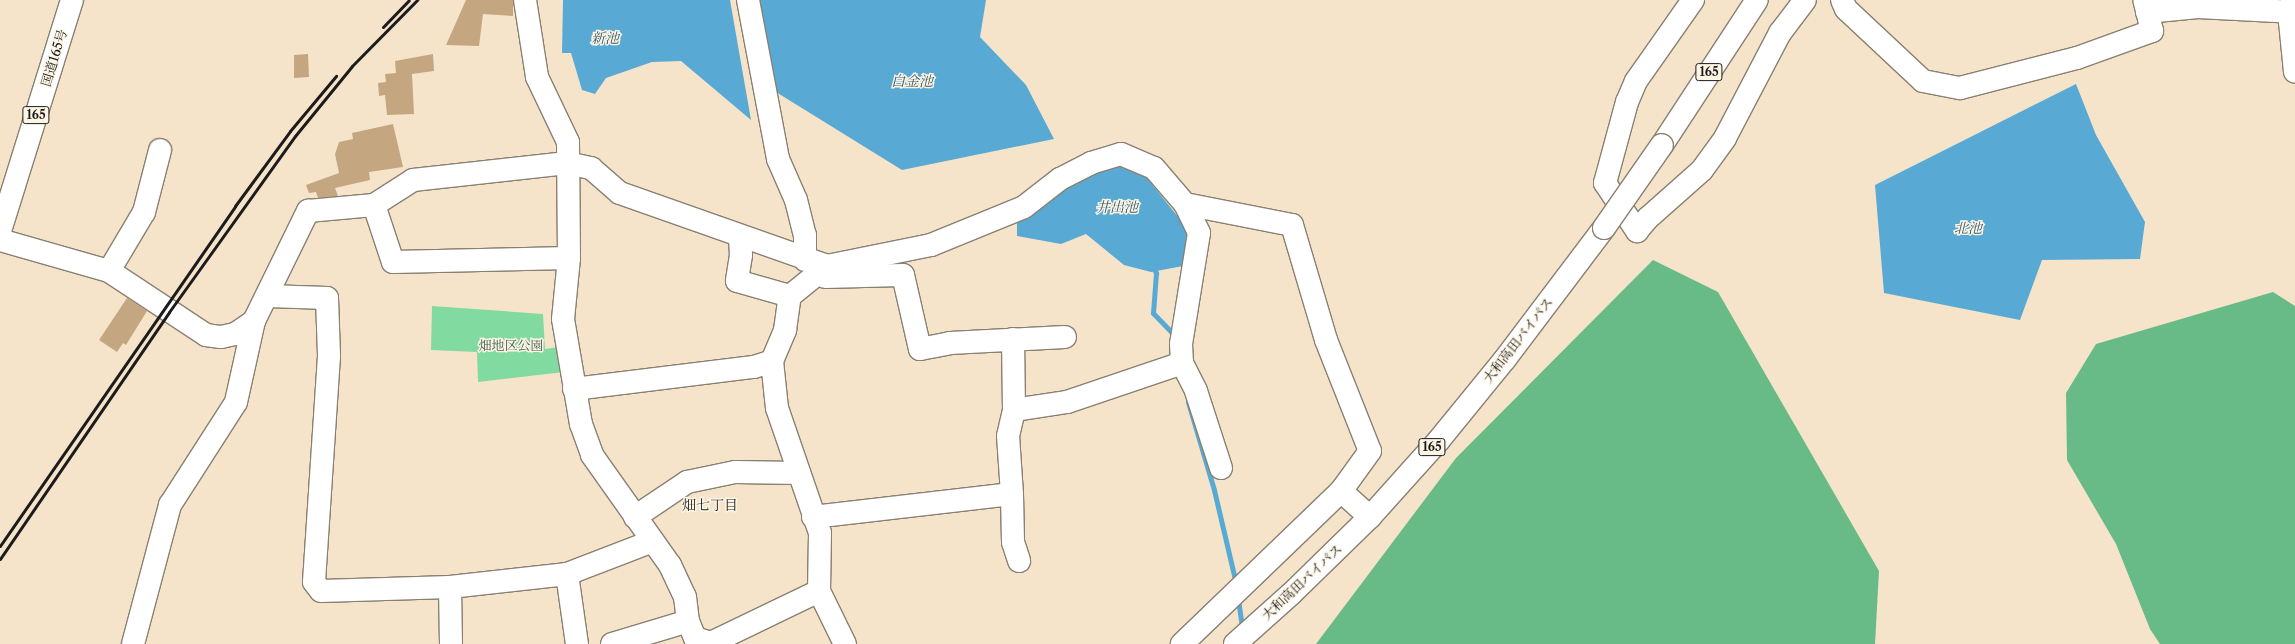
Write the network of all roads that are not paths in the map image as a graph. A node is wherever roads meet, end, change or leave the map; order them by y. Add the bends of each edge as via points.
1 (525, 0) edge
2 (748, 0) edge
3 (1692, 0) edge
4 (1757, 0) edge
5 (1805, 0) edge
6 (1842, 0) edge
7 (67, 2) edge
8 (2146, 6) edge
9 (2292, 8) edge
10 (2295, 72) edge
11 (160, 150) dead end
12 (567, 163) junction
13 (1185, 204) junction
14 (374, 205) junction
15 (0, 231) edge
16 (740, 237) junction
17 (0, 240) edge
18 (569, 258) junction
19 (815, 268) junction
20 (109, 270) junction
21 (267, 296) junction
22 (790, 296) junction
23 (254, 321) junction
24 (1065, 337) dead end
25 (1012, 339) junction
26 (772, 361) junction
27 (1182, 363) junction
28 (574, 389) junction
29 (1014, 410) junction
30 (1221, 468) dead end
31 (799, 473) junction
32 (1341, 491) junction
33 (1012, 494) junction
34 (635, 517) junction
35 (813, 517) junction
36 (1370, 517) junction
37 (653, 542) junction
38 (1019, 561) dead end
39 (567, 574) junction
40 (450, 587) junction
41 (819, 591) junction
42 (688, 621) junction
43 (133, 644) edge
44 (451, 644) edge
45 (577, 644) edge
46 (612, 644) edge
47 (845, 644) edge
48 (1182, 644) edge
49 (1235, 644) edge

1 - 12 main road via 537,77 568,142
2 - 19 main road via 778,159 796,200
3 - 5 main road via 1636,81 1627,102 1606,183 1638,231 1648,218 1702,170 1725,138 1780,33
4 - 36 main road, 大和高田バイパス / 165, bridge via 1604,228 1505,359 1439,440
6 - 8 main road via 1846,9 1923,81 1960,88 2077,58 2152,31
7 - 15 main road, 国道165号 / 165
8 - 9 main road
9 - 10 main road
11 - 20 main road via 144,212
12 - 14 main road via 414,180
12 - 16 main road via 592,168 620,193
12 - 18 main road
13 - 19 main road via 1154,168 1121,154 1091,163 1060,178 1024,207 930,245
13 - 27 main road via 1199,233 1181,344
13 - 32 main road via 1292,225 1326,340 1370,452
14 - 18 main road via 393,262
14 - 21 main road via 308,210
16 - 19 main road
16 - 22 main road via 741,255 737,281
17 - 20 main road
18 - 28 main road via 563,319
19 - 22 main road
19 - 25 main road via 904,275 920,350 950,343
20 - 23 main road via 206,335 221,337 235,334
21 - 23 main road
21 - 40 main road via 327,298 329,356 314,582 321,591
22 - 26 main road via 786,330
23 - 43 main road via 236,402 170,505
24 - 25 main road
25 - 29 main road
26 - 28 main road via 754,367
26 - 31 main road via 777,408
27 - 29 main road via 1067,402
27 - 30 main road via 1196,391
28 - 34 main road via 581,424 592,455
29 - 33 main road via 1008,436
31 - 34 main road via 735,472 687,482
31 - 35 main road
32 - 36 main road
32 - 48 main road
33 - 35 main road
33 - 38 main road via 1013,542
34 - 37 main road
35 - 41 main road via 820,533
36 - 49 main road, 大和高田バイパス / 165
37 - 39 main road
37 - 42 main road via 670,564 685,596
39 - 40 main road
39 - 45 main road
40 - 44 main road
41 - 42 main road via 711,643 695,638
41 - 47 main road
42 - 46 main road

